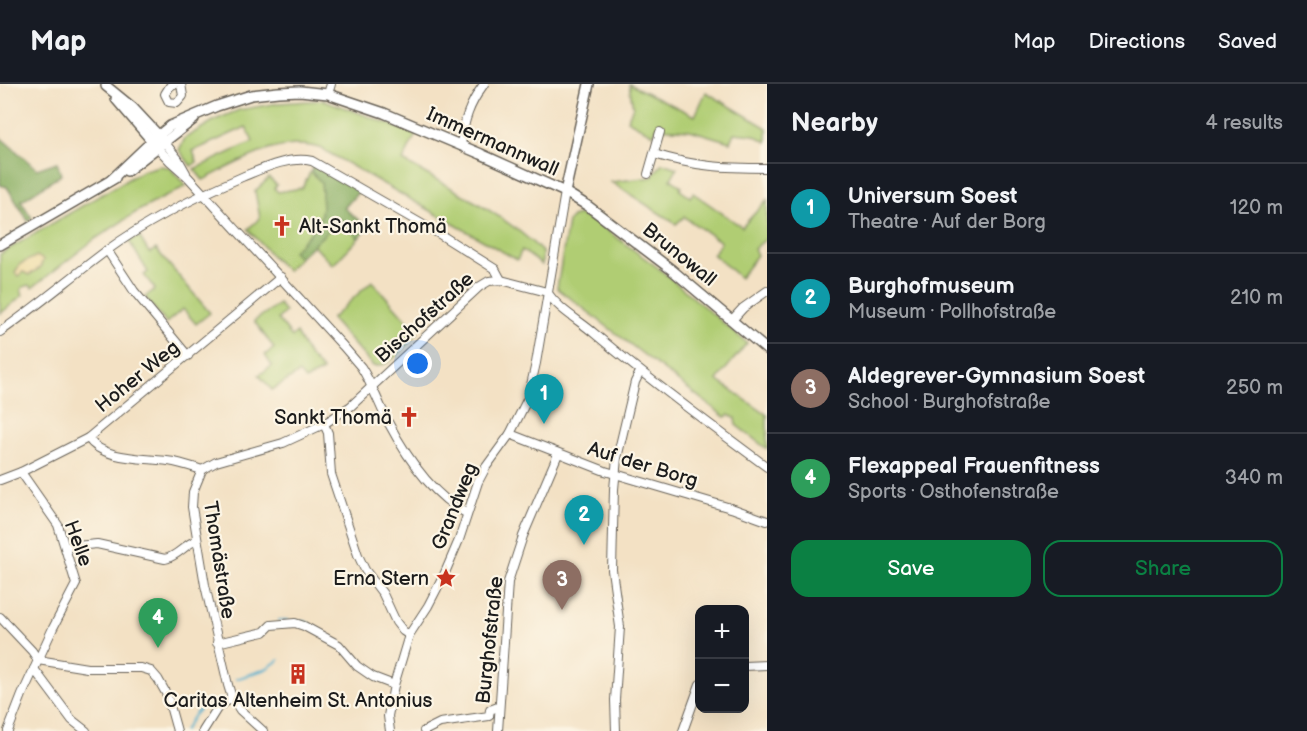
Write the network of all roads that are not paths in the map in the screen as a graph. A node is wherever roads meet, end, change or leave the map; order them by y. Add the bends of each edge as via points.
1 (174, 84) edge
2 (181, 84) edge
3 (331, 84) edge
4 (484, 84) edge
5 (589, 84) edge
6 (105, 85) edge
7 (328, 94) junction
8 (660, 132) dead end
9 (158, 142) junction
10 (461, 145) junction
11 (654, 154) junction
12 (767, 168) edge
13 (648, 174) dead end
14 (565, 192) junction
15 (202, 193) junction
16 (0, 245) edge
17 (107, 250) junction
18 (281, 277) junction
19 (501, 280) junction
20 (767, 291) edge
21 (547, 292) junction
22 (732, 320) junction
23 (0, 332) edge
24 (767, 350) edge
25 (188, 356) junction
26 (640, 372) junction
27 (371, 386) junction
28 (324, 424) junction
29 (510, 434) junction
30 (88, 438) junction
31 (558, 454) junction
32 (767, 467) edge
33 (202, 470) junction
34 (21, 472) junction
35 (615, 474) junction
36 (0, 480) edge
37 (466, 513) junction
38 (767, 521) edge
39 (198, 540) junction
40 (66, 548) junction
41 (0, 617) edge
42 (410, 635) junction
43 (217, 643) junction
44 (38, 660) junction
45 (767, 665) edge
46 (749, 666) edge
47 (34, 669) junction
48 (394, 685) junction
49 (695, 696) edge
50 (232, 698) junction
51 (498, 707) junction
52 (489, 716) junction
53 (498, 722) junction
54 (8, 731) edge
55 (86, 731) edge
56 (177, 731) edge
57 (203, 731) edge
58 (262, 731) edge
59 (390, 731) edge
60 (423, 731) edge
61 (498, 731) edge
62 (616, 731) edge
63 (683, 731) edge

1 - 2 street via 165,94 169,102 177,103 183,96
3 - 7 street
4 - 10 street via 465,119
5 - 14 street
6 - 9 street via 133,108
7 - 9 street, Immermannwall via 251,95 176,123
7 - 10 street, Immermannwall
8 - 11 street
9 - 15 street via 178,159
9 - 16 street, Immermannwall via 111,180
10 - 14 street, Immermannwall
11 - 12 street via 714,168
11 - 13 street
14 - 21 street, Grandweg
14 - 22 street, Brunowall via 617,226
15 - 17 street
15 - 18 street
15 - 19 street via 286,161 312,161 495,268
17 - 23 street
17 - 25 street via 134,291
18 - 25 street, Hoher Weg
18 - 27 street via 361,368
19 - 21 street
19 - 27 street, Bischofstraße via 489,281 471,293
20 - 22 street
21 - 26 street via 556,305
21 - 29 street, Grandweg via 530,389
22 - 24 street, Brunowall
25 - 30 street, Hoher Weg
26 - 32 street
26 - 35 street
27 - 28 street
27 - 37 street via 414,465 431,485
28 - 33 street via 283,443 216,462
28 - 42 street via 332,474 364,570 383,594 396,622
29 - 31 street, Auf der Borg
29 - 37 street, Grandweg via 486,467
30 - 33 street via 93,445 118,456 174,462
30 - 34 street, Hoher Weg
31 - 35 street, Auf der Borg
31 - 51 street, Burghofstraße via 508,582
33 - 39 street, Thomästraße via 192,507
34 - 36 street, Hoher Weg
34 - 40 street, Helle via 58,525
35 - 38 street, Auf der Borg
35 - 62 street via 612,570 620,627
37 - 42 street, Grandweg via 440,584
39 - 40 street via 165,559 97,544
39 - 43 street, Thomästraße
40 - 44 street, Helle via 75,590
41 - 44 street
42 - 48 street, Grandweg
43 - 48 street via 264,632 271,625 295,623 339,645 357,666
43 - 50 street, Thomästraße
44 - 47 street, Helle
44 - 56 street via 93,669 151,671 166,695
45 - 46 street
47 - 54 street, Helle
47 - 55 street via 72,720
48 - 59 street, Grandweg via 388,716
49 - 63 street
50 - 57 street via 218,707
50 - 58 street, Thomästraße
51 - 52 street via 490,710
51 - 53 street, Burghofstraße
52 - 53 street via 492,722
52 - 60 street via 440,723
53 - 61 street, Burghofstraße

